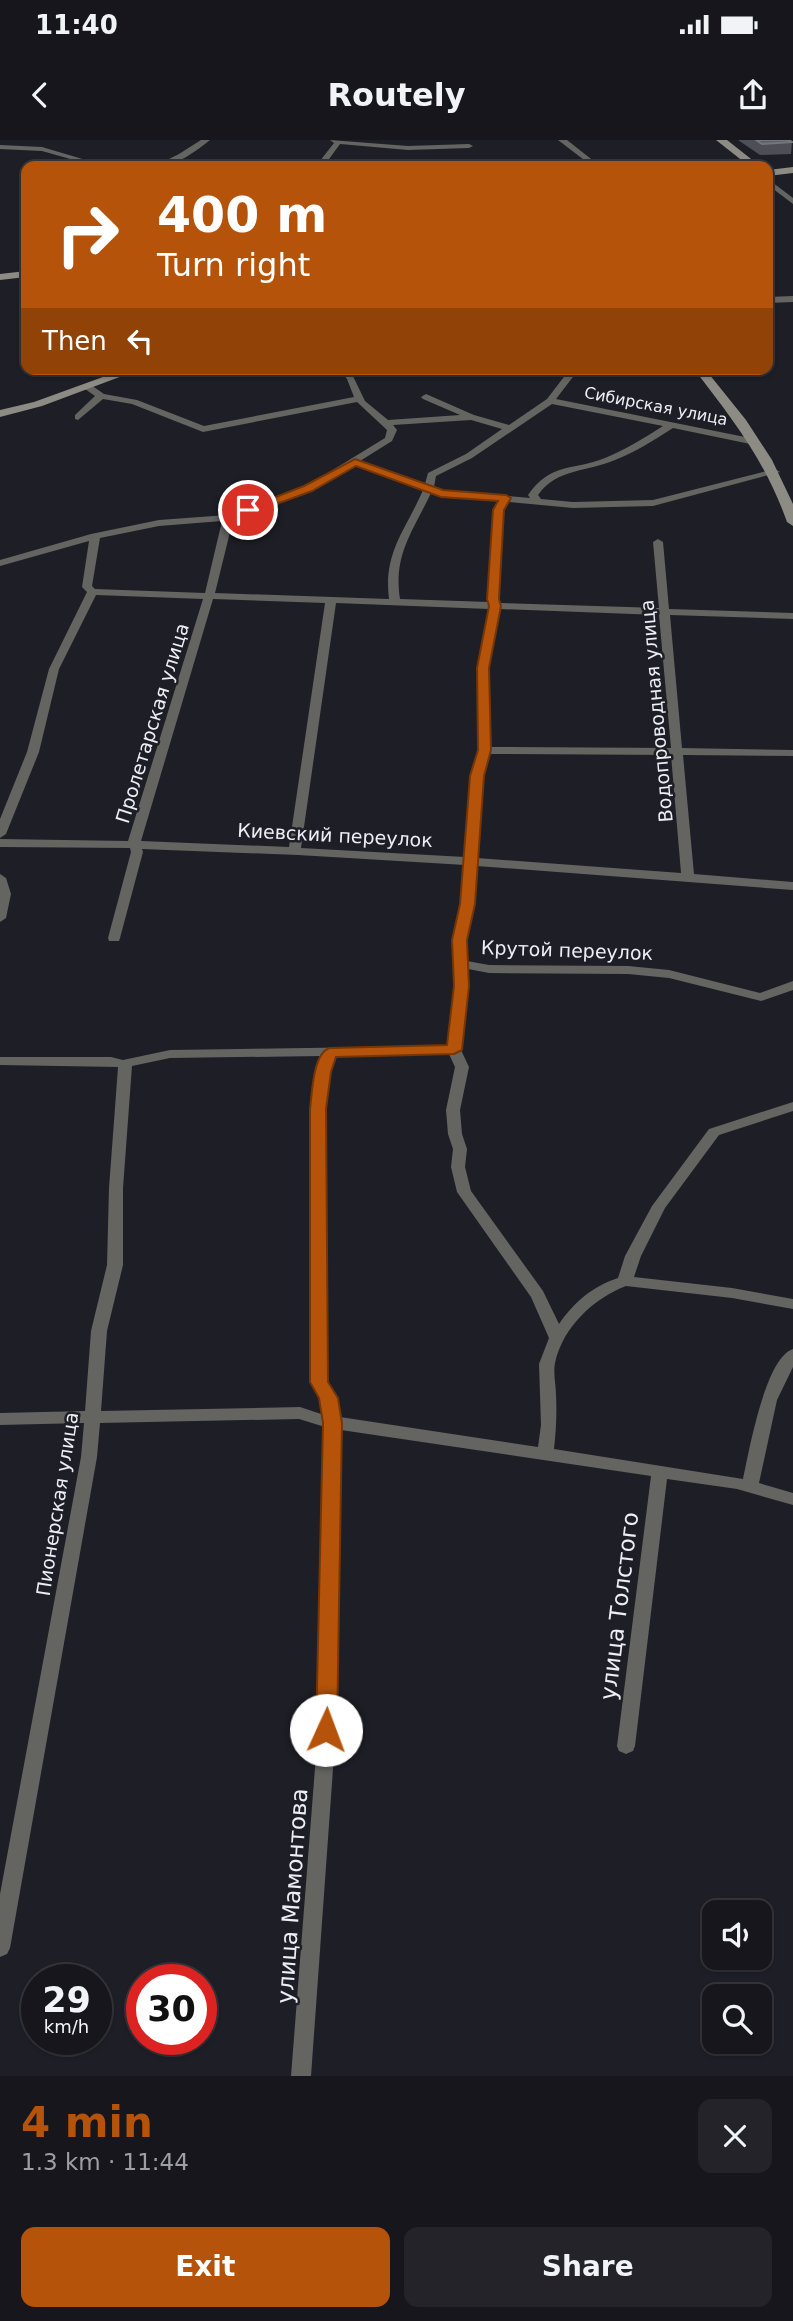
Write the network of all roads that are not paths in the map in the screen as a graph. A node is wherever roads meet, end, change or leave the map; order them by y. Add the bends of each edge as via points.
1 (34, 140) edge
2 (52, 140) edge
3 (206, 140) edge
4 (562, 140) edge
5 (721, 140) edge
6 (336, 141) edge
7 (469, 146) dead end
8 (0, 147) edge
9 (42, 149) junction
10 (84, 161) edge
11 (170, 161) edge
12 (323, 161) edge
13 (589, 161) edge
14 (748, 161) edge
15 (793, 170) edge
16 (773, 172) edge
17 (773, 185) edge
18 (793, 202) edge
19 (21, 275) edge
20 (0, 277) edge
21 (793, 299) edge
22 (773, 300) edge
23 (120, 375) edge
24 (348, 375) edge
25 (570, 375) edge
26 (704, 375) edge
27 (88, 387) junction
28 (101, 396) junction
29 (426, 397) dead end
30 (359, 398) junction
31 (550, 401) junction
32 (0, 414) edge
33 (78, 417) dead end
34 (471, 417) junction
35 (386, 422) junction
36 (670, 426) junction
37 (509, 428) junction
38 (755, 442) junction
39 (355, 462) junction
40 (775, 472) junction
41 (430, 489) junction
42 (506, 498) junction
43 (537, 500) junction
44 (228, 518) junction
45 (793, 522) edge
46 (95, 536) junction
47 (658, 542) dead end
48 (0, 563) edge
49 (92, 592) junction
50 (208, 596) junction
51 (331, 600) junction
52 (395, 602) junction
53 (495, 606) junction
54 (666, 611) junction
55 (793, 616) edge
56 (485, 750) junction
57 (793, 752) edge
58 (677, 753) junction
59 (0, 834) edge
60 (0, 843) edge
61 (134, 843) junction
62 (294, 852) junction
63 (469, 861) junction
64 (0, 878) edge
65 (688, 878) junction
66 (793, 886) edge
67 (0, 918) edge
68 (114, 938) dead end
69 (461, 964) junction
70 (793, 985) edge
71 (454, 1050) junction
72 (330, 1052) junction
73 (0, 1060) edge
74 (125, 1064) junction
75 (793, 1106) edge
76 (625, 1281) junction
77 (793, 1304) edge
78 (557, 1338) junction
79 (793, 1355) edge
80 (91, 1415) junction
81 (0, 1419) edge
82 (333, 1423) junction
83 (545, 1455) junction
84 (660, 1472) junction
85 (750, 1487) junction
86 (793, 1499) edge
87 (626, 1746) dead end
88 (0, 1948) edge
89 (301, 2076) edge

1 - 8 street
2 - 9 street via 38,146
3 - 11 street
4 - 13 street
5 - 14 street
6 - 7 street via 408,148
6 - 12 street
8 - 9 street
9 - 10 street
15 - 16 street
17 - 18 street
19 - 20 street
21 - 22 street
23 - 27 street
24 - 30 street
25 - 31 street
26 - 38 street
27 - 28 street
27 - 32 street
28 - 30 street via 134,402 203,429
28 - 33 street
29 - 34 street
30 - 35 street
31 - 36 street, Сибирская улица
31 - 37 street
34 - 35 street
34 - 37 street
35 - 39 street via 392,430 389,439
36 - 38 street, Сибирская улица
36 - 43 street via 603,462 542,480 533,495
37 - 41 street via 431,475
38 - 40 street
39 - 41 street
39 - 44 street via 308,489
40 - 43 street via 653,503 573,505
40 - 45 street
41 - 42 street
41 - 52 street via 394,556 390,578
42 - 43 street
42 - 53 street via 499,510
44 - 46 street via 159,523
44 - 50 street, Пролетарская улица
46 - 48 street
46 - 49 street via 87,587
47 - 54 street, Водопроводная улица
49 - 50 street
49 - 59 street via 54,669 33,752
50 - 51 street
50 - 61 street, Пролетарская улица
51 - 52 street
51 - 62 street
52 - 53 street
53 - 54 street
53 - 56 street via 483,668
54 - 55 street
54 - 58 street, Водопроводная улица
56 - 58 street
56 - 63 street via 477,776
57 - 58 street
58 - 65 street, Водопроводная улица
60 - 61 street, Киевский переулок
61 - 62 street, Киевский переулок
61 - 68 street, Пролетарская улица via 137,852
62 - 63 street, Киевский переулок
63 - 65 street, Киевский переулок
63 - 69 street
64 - 67 street via 5,894
65 - 66 street, Киевский переулок
69 - 70 street, Крутой переулок via 669,974 761,997
69 - 71 street
71 - 72 street
71 - 78 street via 462,1067 453,1110 464,1192 538,1295
72 - 74 street via 170,1054
72 - 82 street, улица Мамонтова via 318,1109 319,1382
73 - 74 street
74 - 80 street, Пионерская улица via 115,1265 99,1331
75 - 76 street via 714,1132 659,1206
76 - 77 street
76 - 78 street via 580,1306
78 - 83 street via 547,1364
79 - 85 street via 780,1371
80 - 81 street
80 - 82 street via 300,1413
80 - 88 street, Пионерская улица via 89,1457
82 - 83 street
82 - 89 street, улица Мамонтова via 326,1755
83 - 84 street
84 - 85 street
84 - 87 street, улица Толстого
85 - 86 street

